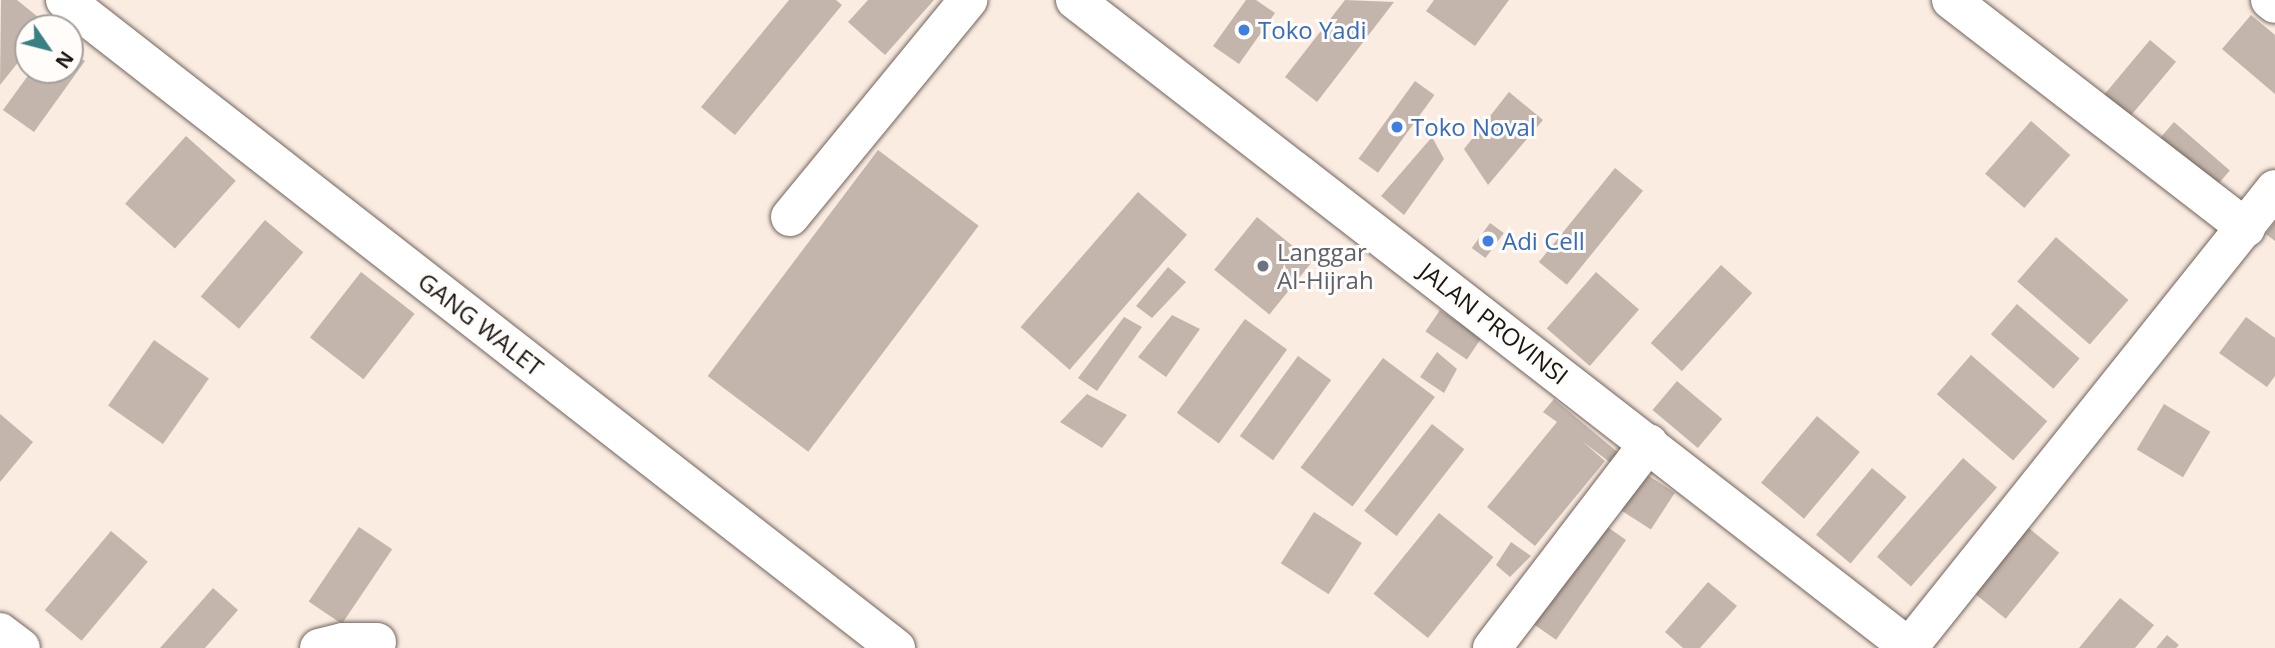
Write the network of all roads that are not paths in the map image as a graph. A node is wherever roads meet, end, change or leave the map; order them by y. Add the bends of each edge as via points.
1 (65, 0) edge
2 (968, 0) edge
3 (1075, 0) edge
4 (1951, 0) edge
5 (2270, 0) edge
6 (2275, 4) edge
7 (2275, 188) edge
8 (790, 217) dead end
9 (2246, 228) junction
10 (1649, 443) junction
11 (377, 642) dead end
12 (1909, 647) edge
13 (319, 648) edge
14 (896, 648) edge
15 (1492, 648) edge

1 - 14 street, GANG WALET
2 - 8 street
3 - 10 street, JALAN PROVINSI
4 - 9 street
5 - 6 street
7 - 9 street
9 - 12 street
10 - 12 street, JALAN PROVINSI
10 - 15 street
11 - 13 street

